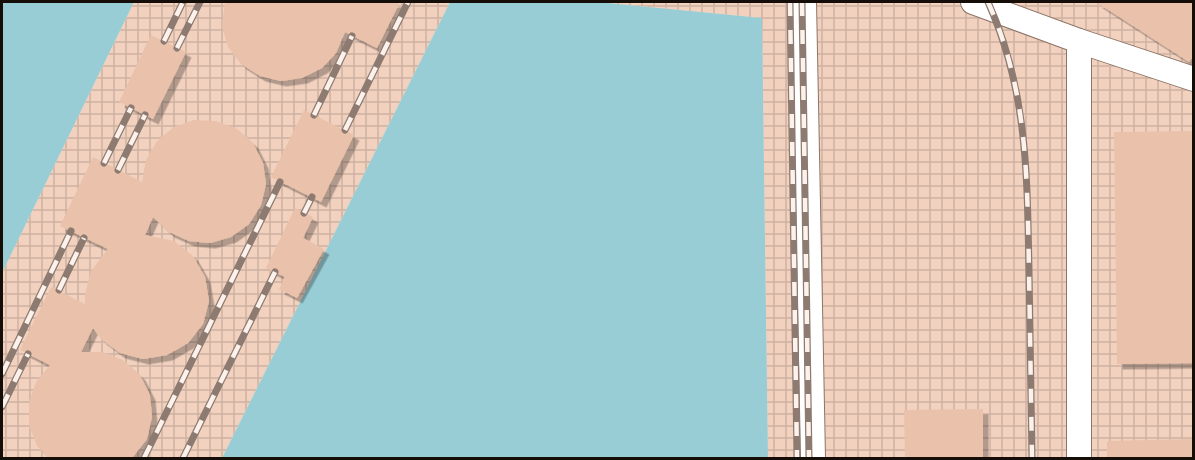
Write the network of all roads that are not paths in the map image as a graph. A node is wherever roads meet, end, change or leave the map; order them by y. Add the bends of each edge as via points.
1 (804, 2) edge
2 (973, 2) edge
3 (1079, 41) junction
4 (1194, 79) edge
5 (813, 459) edge
6 (1079, 459) edge

1 - 5 lane
2 - 3 lane
3 - 4 lane
3 - 6 lane

